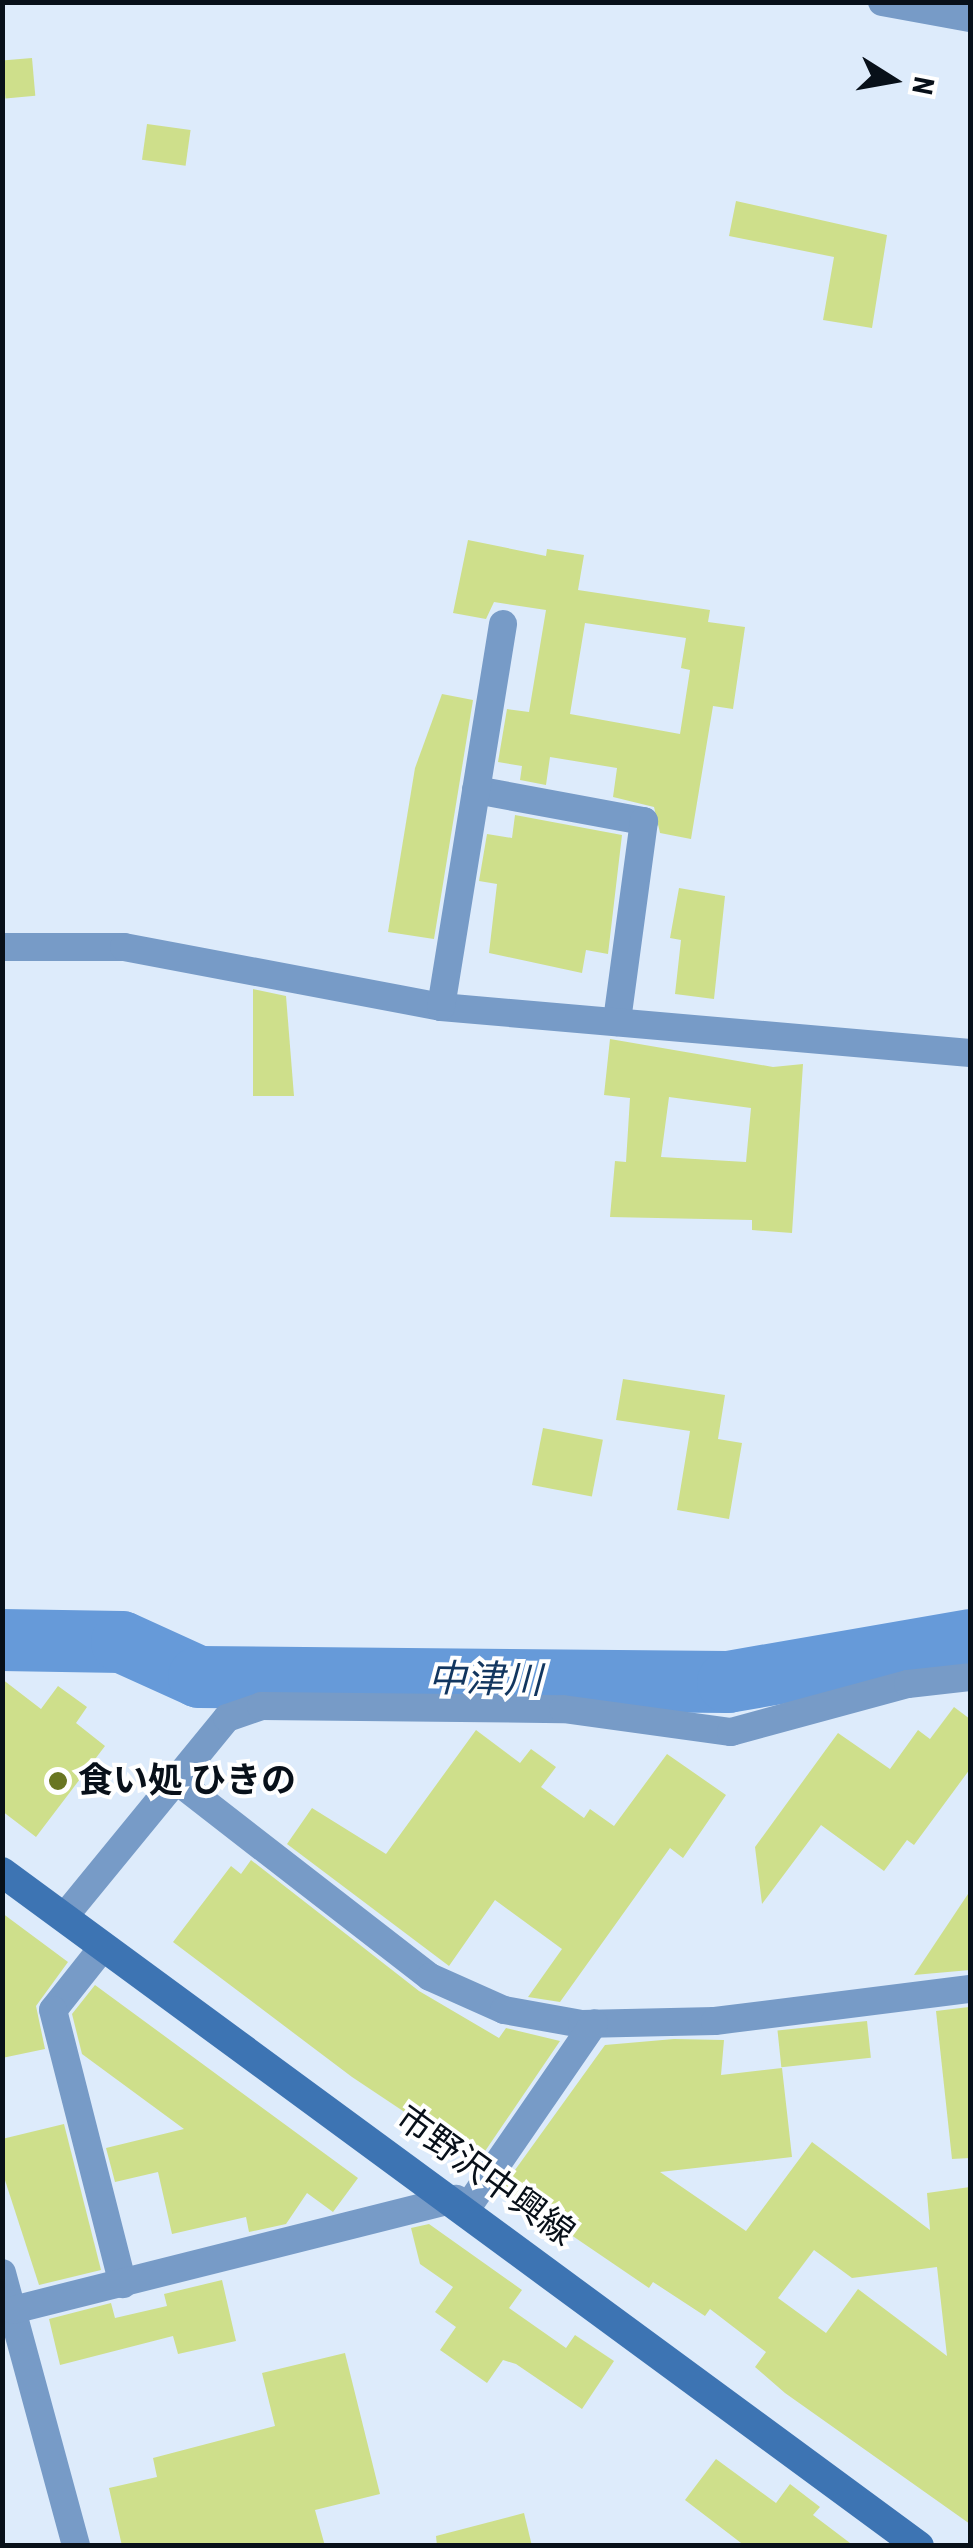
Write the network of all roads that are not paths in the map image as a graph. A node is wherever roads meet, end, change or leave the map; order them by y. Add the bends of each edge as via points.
1 (882, 2) edge
2 (970, 18) edge
3 (502, 624) dead end
4 (476, 790) junction
5 (2, 947) edge
6 (441, 1007) junction
7 (617, 1022) junction
8 (970, 1052) edge
9 (970, 1677) edge
10 (172, 1777) junction
11 (2, 1872) edge
12 (64, 1917) junction
13 (103, 1947) junction
14 (970, 1989) edge
15 (594, 2024) junction
16 (462, 2204) junction
17 (2, 2273) edge
18 (123, 2284) junction
19 (11, 2324) edge
20 (76, 2546) edge
21 (919, 2546) edge

1 - 2 street
3 - 4 street
4 - 6 street
4 - 7 street via 644,821
5 - 6 street via 124,948
6 - 7 street
7 - 8 street
9 - 10 street via 908,1684 731,1732 563,1709 260,1706 226,1718
10 - 12 street
10 - 15 street via 430,1977 481,2004
11 - 12 main road, 市野沢中興線
12 - 13 main road, 市野沢中興線
13 - 16 main road, 市野沢中興線
13 - 18 street via 53,2010
14 - 15 street via 715,2020
15 - 16 street
16 - 18 street
16 - 21 main road, 市野沢中興線
17 - 19 street
18 - 19 street
19 - 20 street

